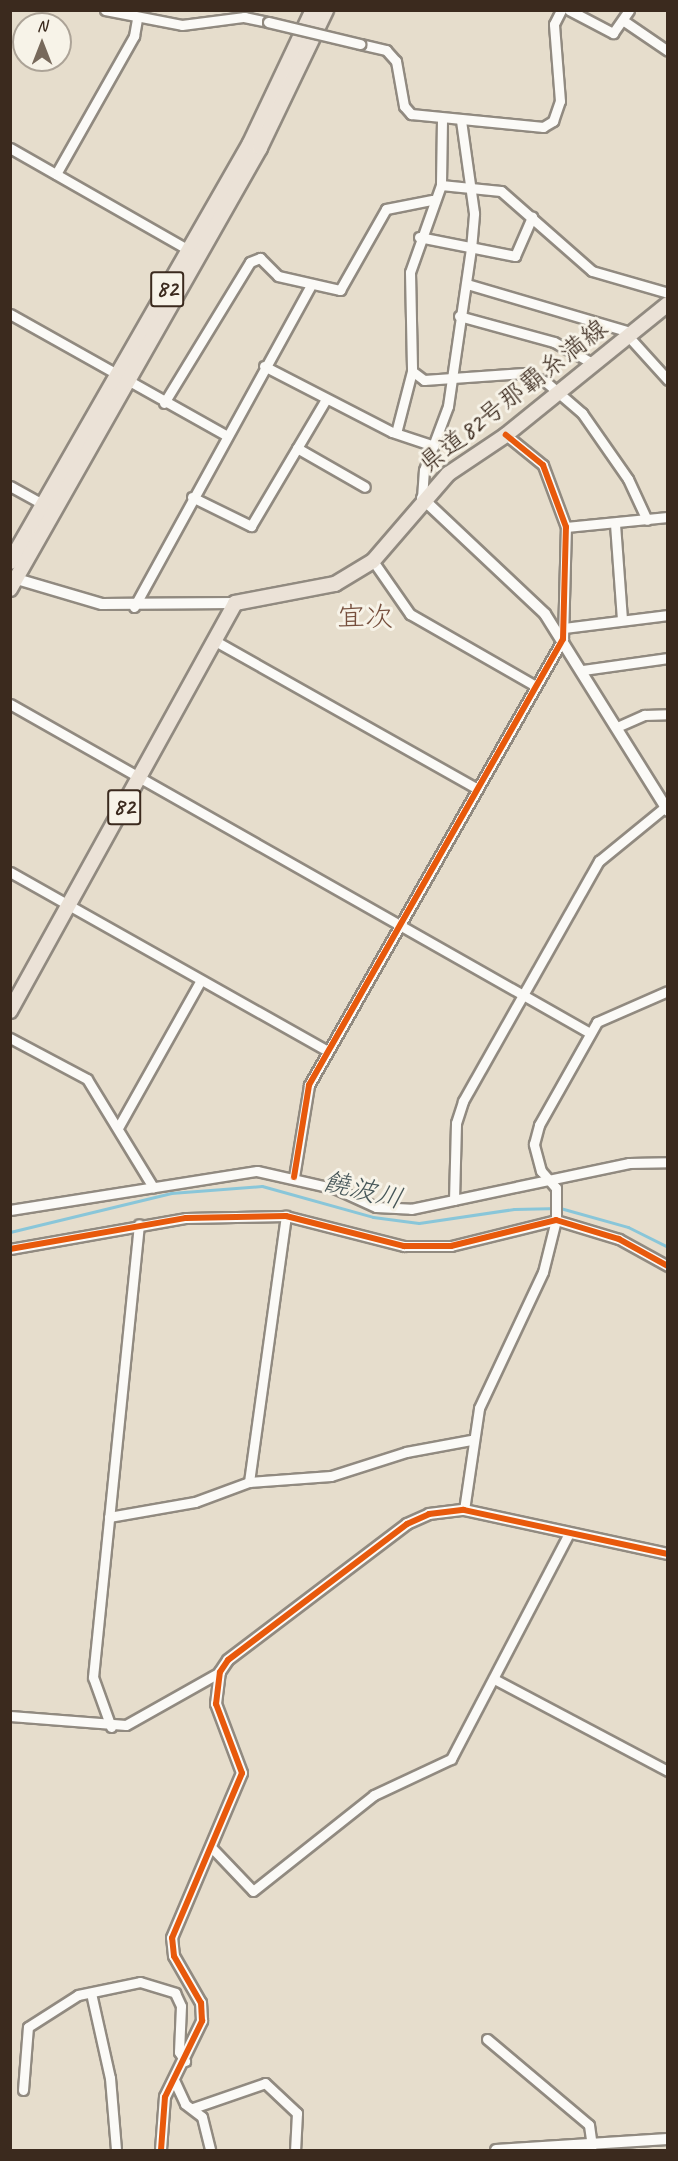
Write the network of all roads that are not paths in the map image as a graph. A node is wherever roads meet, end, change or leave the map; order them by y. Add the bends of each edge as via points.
1 (105, 10) edge
2 (313, 10) edge
3 (326, 10) edge
4 (561, 10) edge
5 (569, 10) edge
6 (629, 10) edge
7 (137, 20) junction
8 (624, 21) junction
9 (668, 51) edge
10 (442, 120) junction
11 (461, 120) junction
12 (10, 148) edge
13 (56, 174) junction
14 (441, 185) junction
15 (471, 188) junction
16 (432, 200) junction
17 (532, 217) junction
18 (419, 237) junction
19 (471, 249) junction
20 (189, 250) junction
21 (467, 284) junction
22 (310, 287) junction
23 (668, 292) edge
24 (668, 304) edge
25 (10, 314) edge
26 (459, 316) junction
27 (631, 335) junction
28 (594, 364) junction
29 (264, 366) junction
30 (412, 371) junction
31 (124, 378) junction
32 (451, 379) junction
33 (667, 381) edge
34 (560, 392) junction
35 (326, 399) junction
36 (165, 403) junction
37 (396, 433) junction
38 (506, 435) junction
39 (227, 436) junction
40 (434, 446) junction
41 (297, 448) junction
42 (10, 486) edge
43 (365, 487) dead end
44 (192, 497) junction
45 (422, 498) junction
46 (43, 504) junction
47 (668, 516) edge
48 (647, 519) junction
49 (615, 524) junction
50 (566, 527) junction
51 (373, 561) junction
52 (10, 562) edge
53 (13, 582) edge
54 (235, 603) junction
55 (134, 607) junction
56 (668, 615) edge
57 (622, 620) junction
58 (563, 633) junction
59 (217, 642) junction
60 (668, 658) edge
61 (583, 670) junction
62 (534, 685) junction
63 (10, 704) edge
64 (668, 714) edge
65 (617, 727) junction
66 (141, 778) junction
67 (476, 788) junction
68 (666, 809) edge
69 (10, 872) edge
70 (69, 905) junction
71 (399, 926) junction
72 (201, 980) junction
73 (668, 990) edge
74 (525, 996) junction
75 (10, 1011) edge
76 (590, 1033) junction
77 (10, 1038) edge
78 (328, 1051) junction
79 (118, 1126) junction
80 (668, 1162) edge
81 (294, 1177) junction
82 (549, 1179) junction
83 (153, 1187) junction
84 (454, 1200) junction
85 (10, 1210) edge
86 (286, 1216) junction
87 (556, 1217) junction
88 (139, 1224) junction
89 (10, 1249) edge
90 (668, 1266) edge
91 (471, 1440) junction
92 (249, 1482) junction
93 (464, 1510) junction
94 (109, 1517) junction
95 (569, 1533) junction
96 (668, 1554) edge
97 (220, 1672) junction
98 (496, 1680) junction
99 (10, 1716) edge
100 (111, 1727) junction
101 (668, 1772) edge
102 (212, 1848) junction
103 (91, 1993) junction
104 (486, 2039) dead end
105 (185, 2061) junction
106 (174, 2080) junction
107 (23, 2090) dead end
108 (193, 2108) junction
109 (665, 2141) edge
110 (592, 2146) junction
111 (116, 2151) edge
112 (161, 2151) edge
113 (210, 2151) edge
114 (295, 2151) edge
115 (496, 2151) edge

1 - 7 street
2 - 20 main road, 82 via 274,97
3 - 31 main road, 82 via 286,100
4 - 11 street via 555,24 560,101 553,122 543,127
5 - 8 street via 613,33
6 - 8 street
7 - 10 street, bridge via 182,25 244,17 386,50 396,61 404,106 411,114
7 - 13 street via 134,36
8 - 9 street
10 - 11 street
10 - 14 street
11 - 15 street
12 - 13 street
13 - 20 street
14 - 15 street
14 - 16 street
15 - 17 street via 501,191
15 - 19 street
16 - 18 street
16 - 22 street via 386,209 340,290
17 - 19 street via 515,256
17 - 23 street via 592,271
18 - 19 street
18 - 30 street via 407,296
19 - 21 street
20 - 31 main road, 82
21 - 26 street
21 - 27 street
22 - 29 street
22 - 36 street via 278,276 260,258 250,262
24 - 27 main road, 県道82号那覇糸満線
25 - 31 street
26 - 28 street via 555,342
26 - 32 street
27 - 28 main road, 県道82号那覇糸満線
27 - 33 street
28 - 34 main road, 県道82号那覇糸満線
29 - 35 street
29 - 39 street
30 - 32 street via 424,380
30 - 37 street
31 - 36 street
31 - 46 main road, 82
31 - 53 main road, 82
32 - 34 street via 524,373
32 - 40 street
34 - 38 main road, 県道82号那覇糸満線
34 - 48 street via 582,413 628,479
35 - 37 street
35 - 41 street
36 - 39 street
37 - 40 street
38 - 45 main road, 県道82号那覇糸満線
38 - 50 street via 543,465
39 - 44 street
40 - 45 street via 421,480
41 - 43 street
41 - 44 street via 251,526
42 - 46 street
44 - 55 street
45 - 51 main road, 県道82号那覇糸満線
45 - 58 street
46 - 52 main road, 82
47 - 48 street
48 - 49 street
49 - 50 street
49 - 57 street
50 - 58 street
51 - 54 main road, 県道82号那覇糸満線 via 335,584
51 - 62 street via 410,614
53 - 55 street via 102,604
54 - 55 street
54 - 59 main road, 82
56 - 57 street
57 - 58 street
58 - 61 street
58 - 62 street
59 - 66 main road, 82
59 - 67 street
60 - 61 street
61 - 65 street
62 - 67 street
63 - 66 street
64 - 65 street via 644,715
65 - 68 street
66 - 70 main road, 82
66 - 71 street
67 - 71 street
68 - 74 street via 599,861
69 - 70 street
70 - 72 street
70 - 75 main road, 82
71 - 74 street
71 - 78 street
72 - 78 street
72 - 79 street
73 - 76 street via 607,1014
74 - 76 street
74 - 84 street via 459,1111
76 - 82 street via 537,1135 541,1171
77 - 79 street via 87,1079
78 - 81 street via 304,1102
79 - 83 street
80 - 82 street via 629,1163
81 - 83 street via 257,1171
81 - 84 street via 376,1207 411,1209
82 - 84 street
82 - 87 street via 556,1188
83 - 85 street
86 - 87 street via 404,1246 451,1246
86 - 88 street
86 - 92 street
87 - 90 street via 619,1239
87 - 91 street via 543,1272 479,1408
88 - 89 street
88 - 94 street
91 - 92 street via 406,1452 331,1476
91 - 93 street
92 - 94 street via 195,1502
93 - 95 street
93 - 97 street via 429,1514 407,1524 234,1654
94 - 100 street via 93,1677
95 - 96 street
95 - 98 street
97 - 100 street via 143,1719
97 - 102 street via 216,1704 242,1773
98 - 101 street
98 - 102 street via 451,1759 375,1795 253,1891
99 - 100 street
102 - 105 street via 172,1938 174,1956 201,2003 201,2021
103 - 105 street via 140,1982 175,1993 181,2006 179,2052
103 - 107 street via 58,2005 28,2027
103 - 111 street via 110,2078
104 - 110 street via 589,2125
105 - 106 street
106 - 108 street
106 - 112 street via 160,2118
108 - 113 street via 211,2138
108 - 114 street via 265,2084 297,2113
109 - 110 street
110 - 115 street

